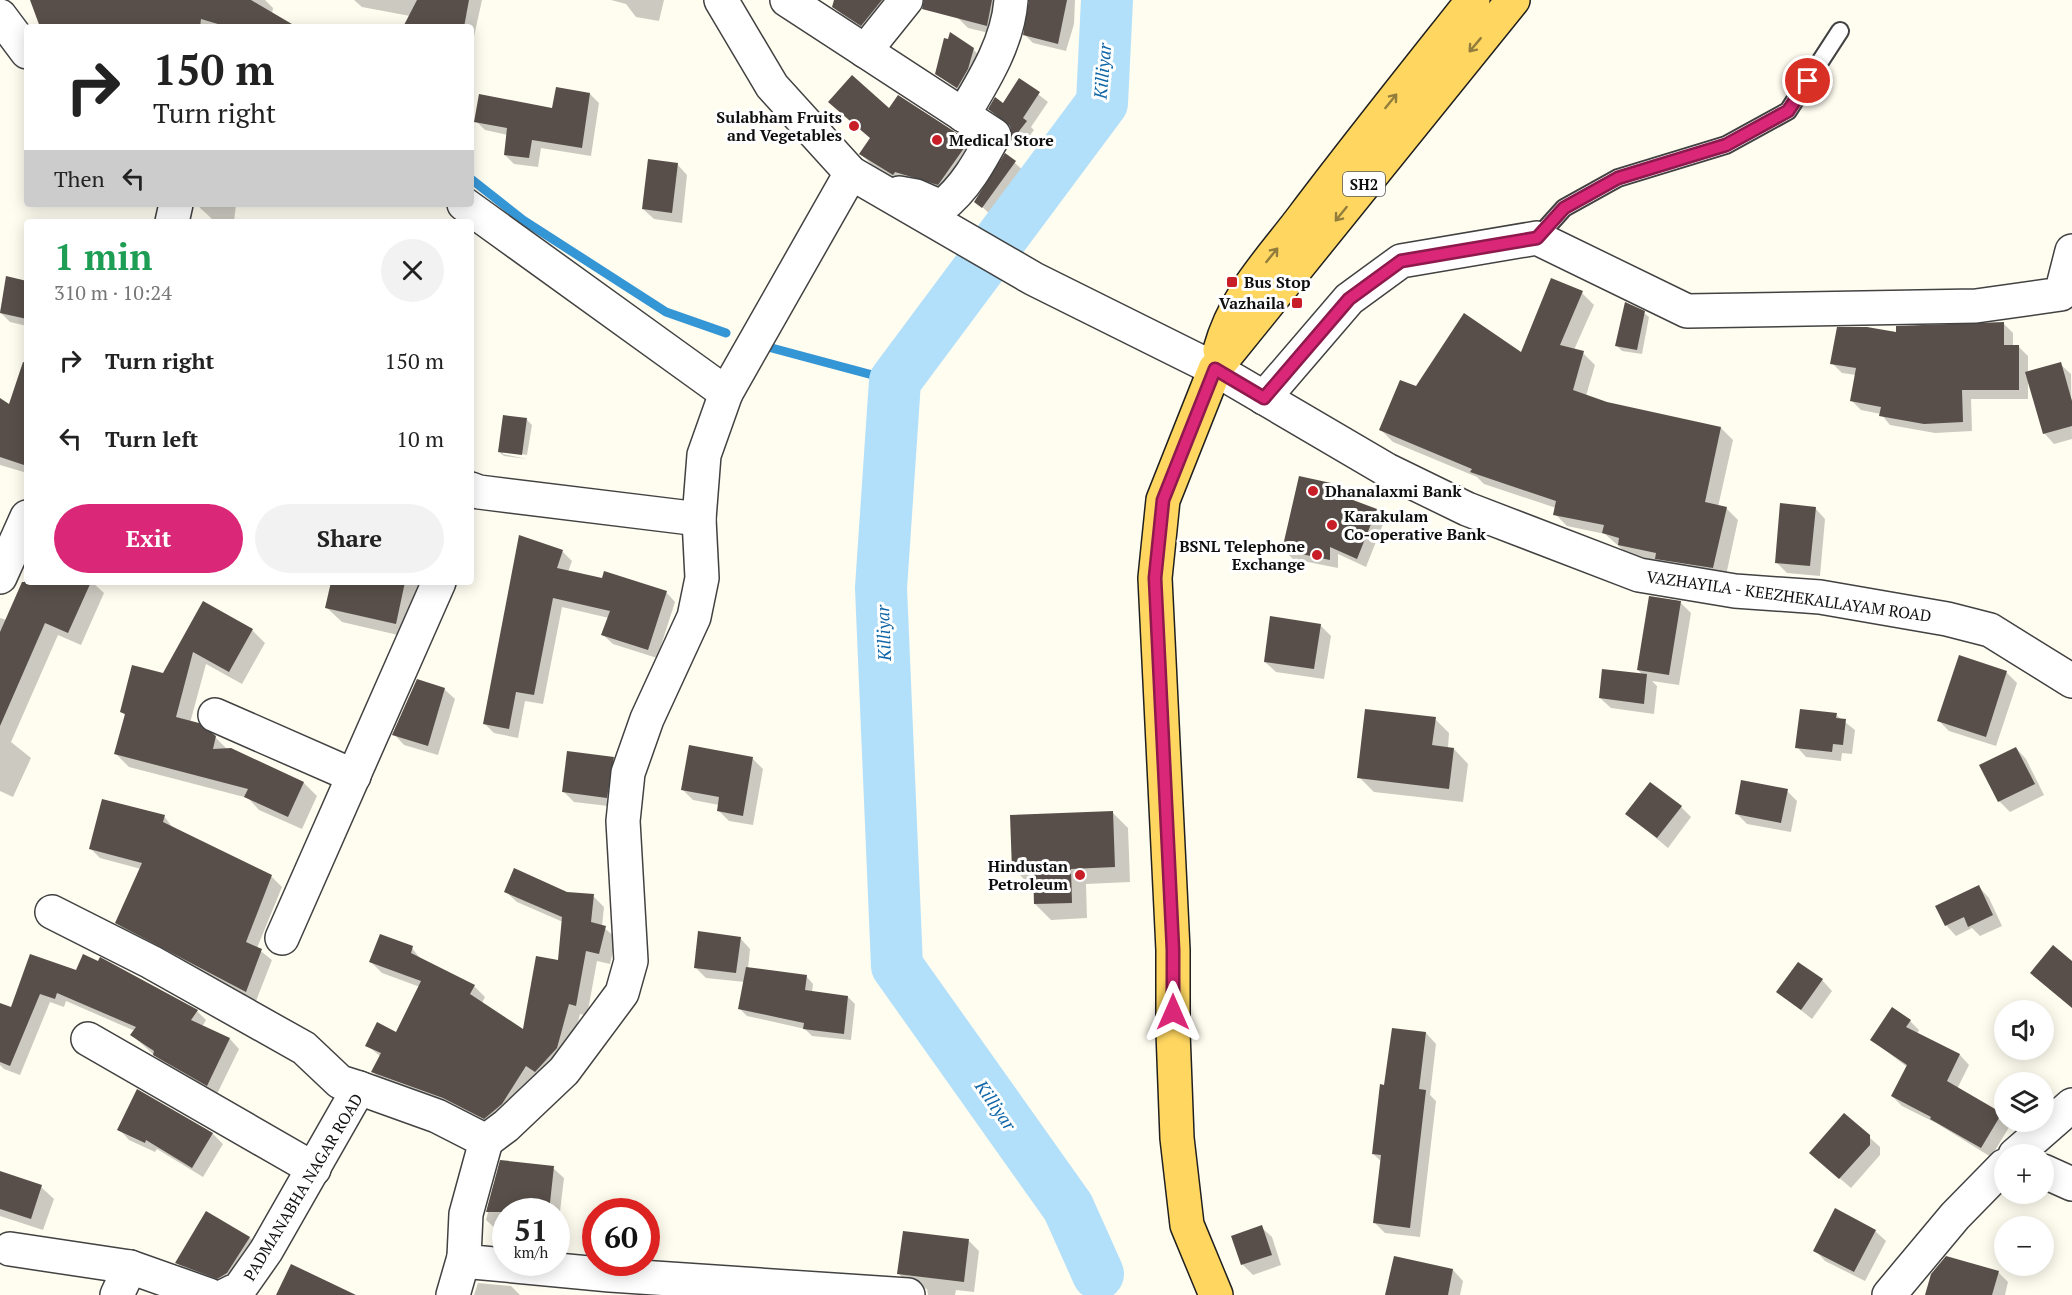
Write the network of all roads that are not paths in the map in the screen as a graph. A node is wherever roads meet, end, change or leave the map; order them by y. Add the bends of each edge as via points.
1 (721, 0) edge
2 (787, 0) edge
3 (906, 0) edge
4 (1011, 0) edge
5 (1473, 0) edge
6 (1513, 0) edge
7 (0, 16) edge
8 (1840, 31) dead end
9 (24, 48) edge
10 (865, 51) junction
11 (963, 115) junction
12 (851, 172) junction
13 (878, 191) junction
14 (469, 207) edge
15 (1537, 238) junction
16 (2072, 251) edge
17 (1215, 369) junction
18 (736, 378) junction
19 (1264, 398) junction
20 (474, 497) edge
21 (699, 519) junction
22 (24, 524) edge
23 (0, 578) edge
24 (438, 585) edge
25 (2072, 681) edge
26 (215, 715) dead end
27 (354, 776) junction
28 (52, 912) dead end
29 (282, 938) dead end
30 (88, 1040) dead end
31 (359, 1088) junction
32 (2072, 1105) edge
33 (486, 1141) junction
34 (2028, 1144) edge
35 (314, 1169) junction
36 (1994, 1176) edge
37 (2054, 1176) edge
38 (2072, 1184) edge
39 (10, 1248) dead end
40 (464, 1257) junction
41 (123, 1281) edge
42 (209, 1295) edge
43 (226, 1295) edge
44 (453, 1295) edge
45 (908, 1295) edge
46 (1216, 1295) edge
47 (1889, 1295) edge

1 - 12 street, VAZHAYILA - KEEZHEKALLAYAM ROAD via 772,86
2 - 10 street
3 - 10 street
4 - 11 street via 993,64
17 -> 5 main road via 1228,321 1257,274
6 -> 17 main road, SH2
7 - 9 street
8 - 15 lane via 1788,111 1726,145 1618,178 1564,208
10 - 11 street
11 - 13 street via 994,135 953,198 941,207 916,196
12 - 13 street, VAZHAYILA - KEEZHEKALLAYAM ROAD
12 - 18 street
13 - 17 street, VAZHAYILA - KEEZHEKALLAYAM ROAD via 1034,279
14 - 18 street
15 - 16 street via 1688,311 1976,306 2061,294
15 - 19 street via 1401,261 1349,299
17 - 19 street, VAZHAYILA - KEEZHEKALLAYAM ROAD
17 - 46 main road, SH2 via 1163,500 1155,578 1178,1138 1187,1225
18 - 21 street via 704,455
19 - 25 street, VAZHAYILA - KEEZHEKALLAYAM ROAD via 1388,470 1467,509 1639,575 1735,591 1820,597 1947,619 1990,630
20 - 21 street
21 - 33 street via 702,578 694,618 647,719 628,773 623,821 631,961 622,993 564,1071
22 - 23 street
24 - 27 street
26 - 27 street
27 - 29 street
28 - 31 street via 151,962 304,1048 340,1082
30 - 35 street
31 - 33 street, PADMANABHA NAGAR ROAD via 438,1116
31 - 35 street, PADMANABHA NAGAR ROAD
32 - 34 street
33 - 40 street via 466,1214
35 - 43 street, PADMANABHA NAGAR ROAD via 247,1279
36 - 47 street via 1954,1216
37 - 38 street
39 - 41 street
40 - 44 street
40 - 45 street via 473,1262 610,1275
41 - 42 street

